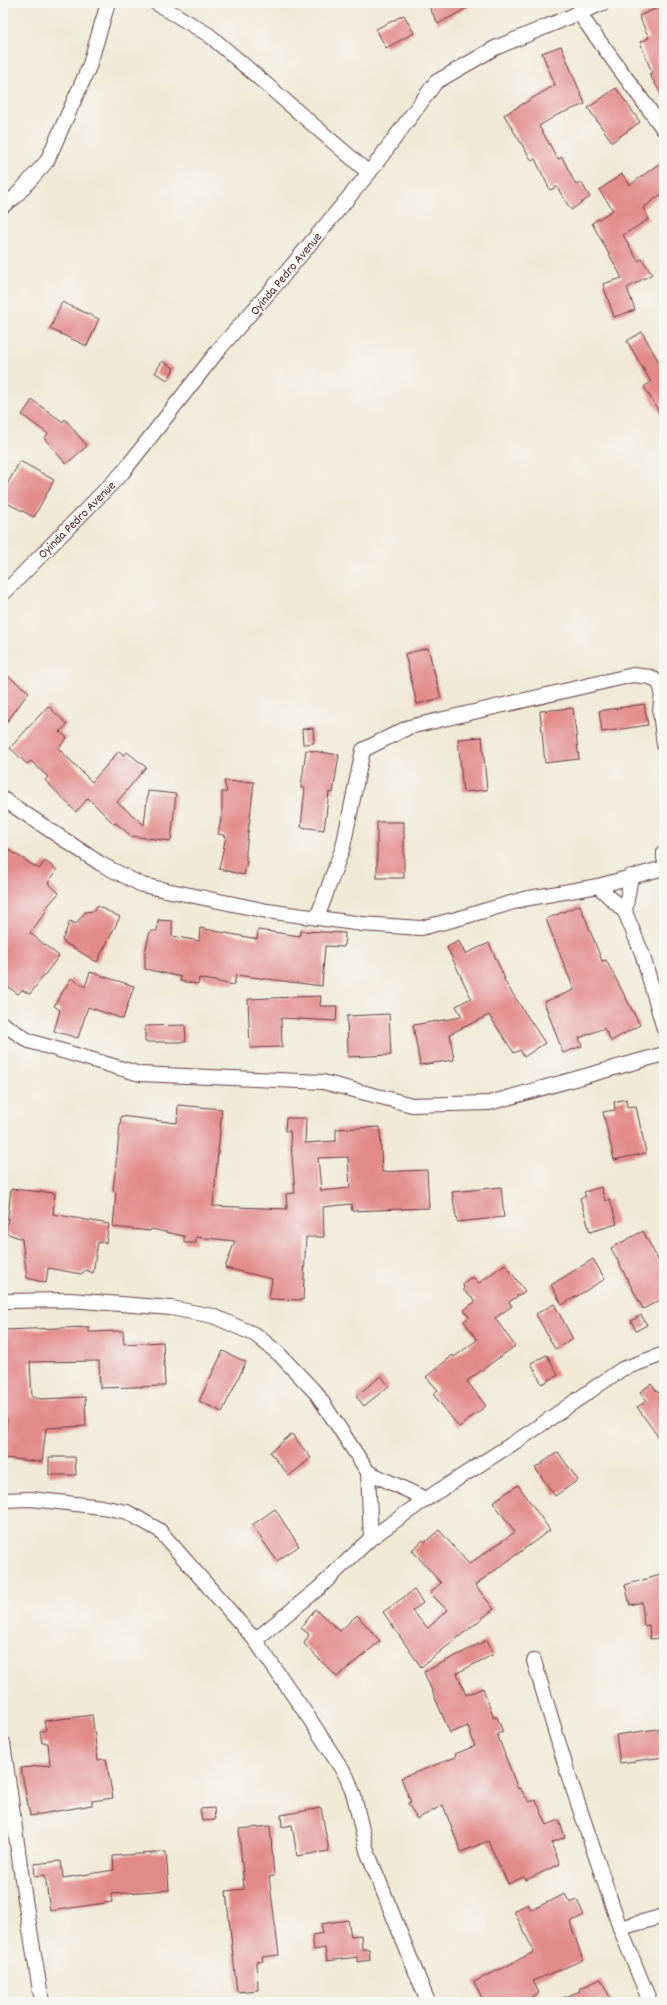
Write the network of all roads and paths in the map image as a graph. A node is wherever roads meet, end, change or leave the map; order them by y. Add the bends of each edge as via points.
1 (108, 3) edge
2 (156, 3) edge
3 (603, 3) edge
4 (578, 12) junction
5 (664, 130) edge
6 (369, 173) junction
7 (3, 206) edge
8 (3, 594) edge
9 (664, 745) edge
10 (3, 799) edge
11 (664, 852) edge
12 (664, 858) edge
13 (664, 868) edge
14 (631, 876) junction
15 (598, 886) junction
16 (625, 912) junction
17 (317, 918) junction
18 (3, 1024) edge
19 (664, 1029) edge
20 (664, 1054) edge
21 (3, 1301) edge
22 (664, 1354) edge
23 (368, 1472) junction
24 (426, 1498) junction
25 (3, 1500) edge
26 (371, 1538) junction
27 (255, 1640) junction
28 (534, 1661) dead end
29 (3, 1743) edge
30 (664, 1916) edge
31 (620, 1928) junction
32 (42, 2002) edge
33 (428, 2002) edge
34 (650, 2002) edge

1 - 7 street via 89,68 46,161 15,197
2 - 6 street via 209,35
3 - 4 street, Oyinda Pedro Avenue
4 - 5 street
4 - 6 street, Oyinda Pedro Avenue via 495,48 436,82
6 - 8 street, Oyinda Pedro Avenue via 220,348 122,472
9 - 17 street via 660,712 662,691 659,682 652,677 633,675 409,727 363,750 344,847
10 - 17 street via 101,864 142,884 267,911
11 - 12 street
13 - 14 street
14 - 15 street
14 - 16 street
15 - 16 street
15 - 17 street via 524,899 421,928
16 - 19 street via 642,952
18 - 20 street via 29,1041 140,1074 323,1082 412,1105 489,1103
21 - 23 street via 70,1300 171,1308 213,1316 256,1335 279,1354 317,1394
22 - 24 street via 622,1369 529,1433
23 - 24 street
23 - 26 street
24 - 26 street
25 - 27 street via 31,1499 127,1512 159,1530
26 - 27 street via 319,1588
27 - 33 street via 347,1777 367,1851
28 - 31 street via 568,1774
29 - 32 street
30 - 31 street
31 - 34 street

